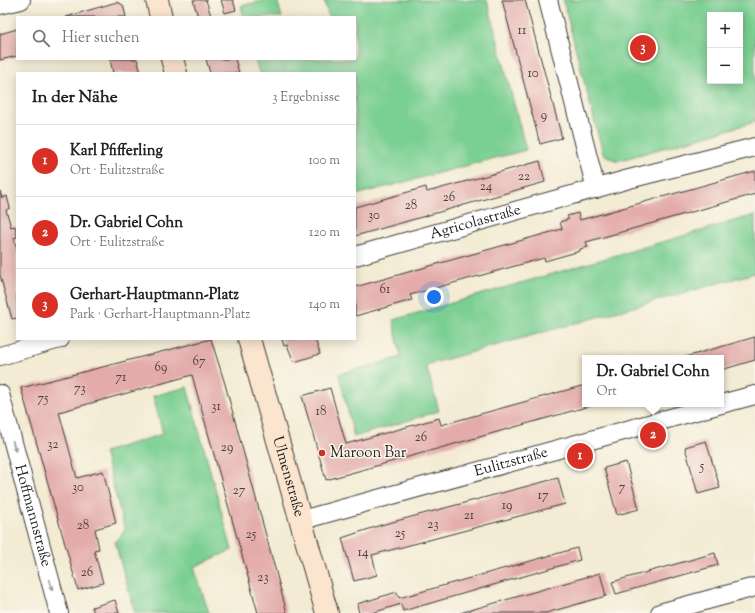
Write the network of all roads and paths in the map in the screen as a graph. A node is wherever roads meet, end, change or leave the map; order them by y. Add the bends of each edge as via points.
1 (21, 0) edge
2 (157, 0) edge
3 (548, 0) edge
4 (0, 5) edge
5 (161, 16) edge
6 (172, 60) edge
7 (176, 72) edge
8 (755, 147) edge
9 (596, 189) junction
10 (356, 256) edge
11 (56, 340) edge
12 (249, 340) edge
13 (0, 356) edge
14 (0, 394) edge
15 (755, 395) edge
16 (724, 403) edge
17 (710, 407) edge
18 (302, 520) junction
19 (755, 586) edge
20 (59, 613) edge
21 (327, 613) edge
22 (660, 613) edge

1 - 4 street
2 - 5 street
3 - 9 street
6 - 7 street
8 - 9 street, Agricolastraße
9 - 10 street, Agricolastraße
11 - 13 street
12 - 18 street, Ulmenstraße
14 -> 20 street, Hoffmannstraße
15 - 16 street, Eulitzstraße
17 - 18 street, Eulitzstraße
18 - 21 street, Ulmenstraße
19 - 22 street

